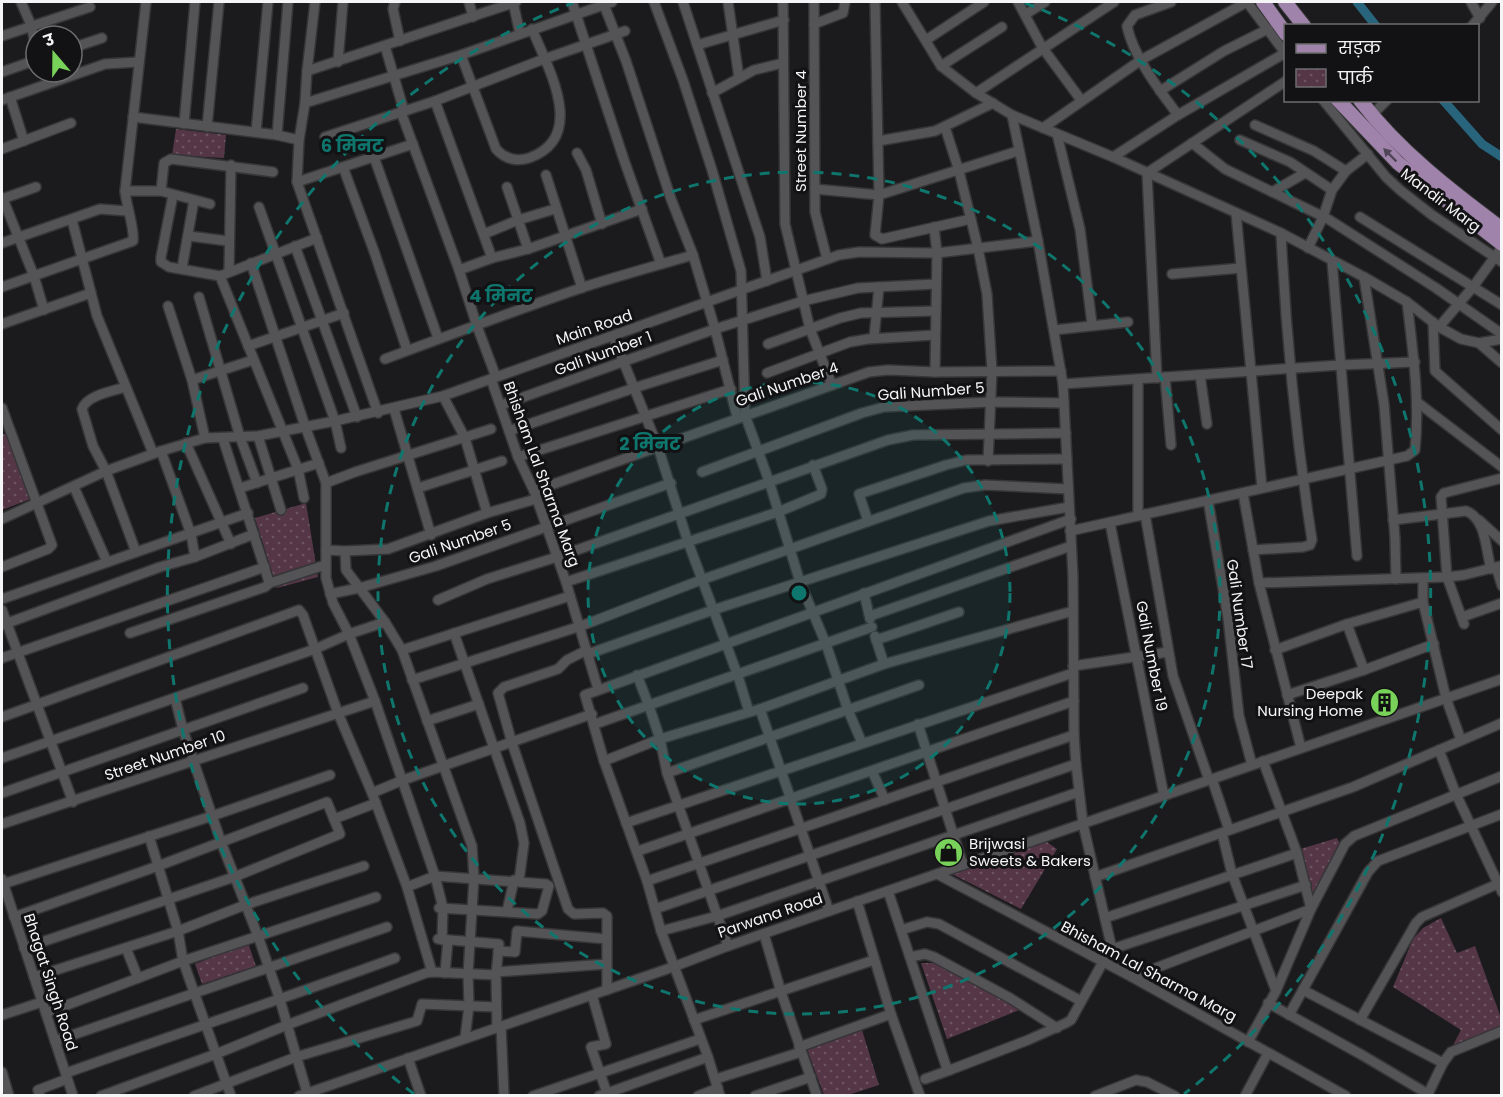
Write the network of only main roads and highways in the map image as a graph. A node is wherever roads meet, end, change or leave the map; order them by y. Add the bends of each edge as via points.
1 (1263, 2) edge
2 (1285, 2) edge
3 (1302, 24) edge
4 (1284, 31) edge
5 (1340, 102) edge
6 (1362, 102) edge
7 (1502, 229) edge
8 (1502, 245) edge

1 - 4 main road
2 - 3 main road
8 -> 5 main road via 1398,163
6 - 7 main road via 1408,152

